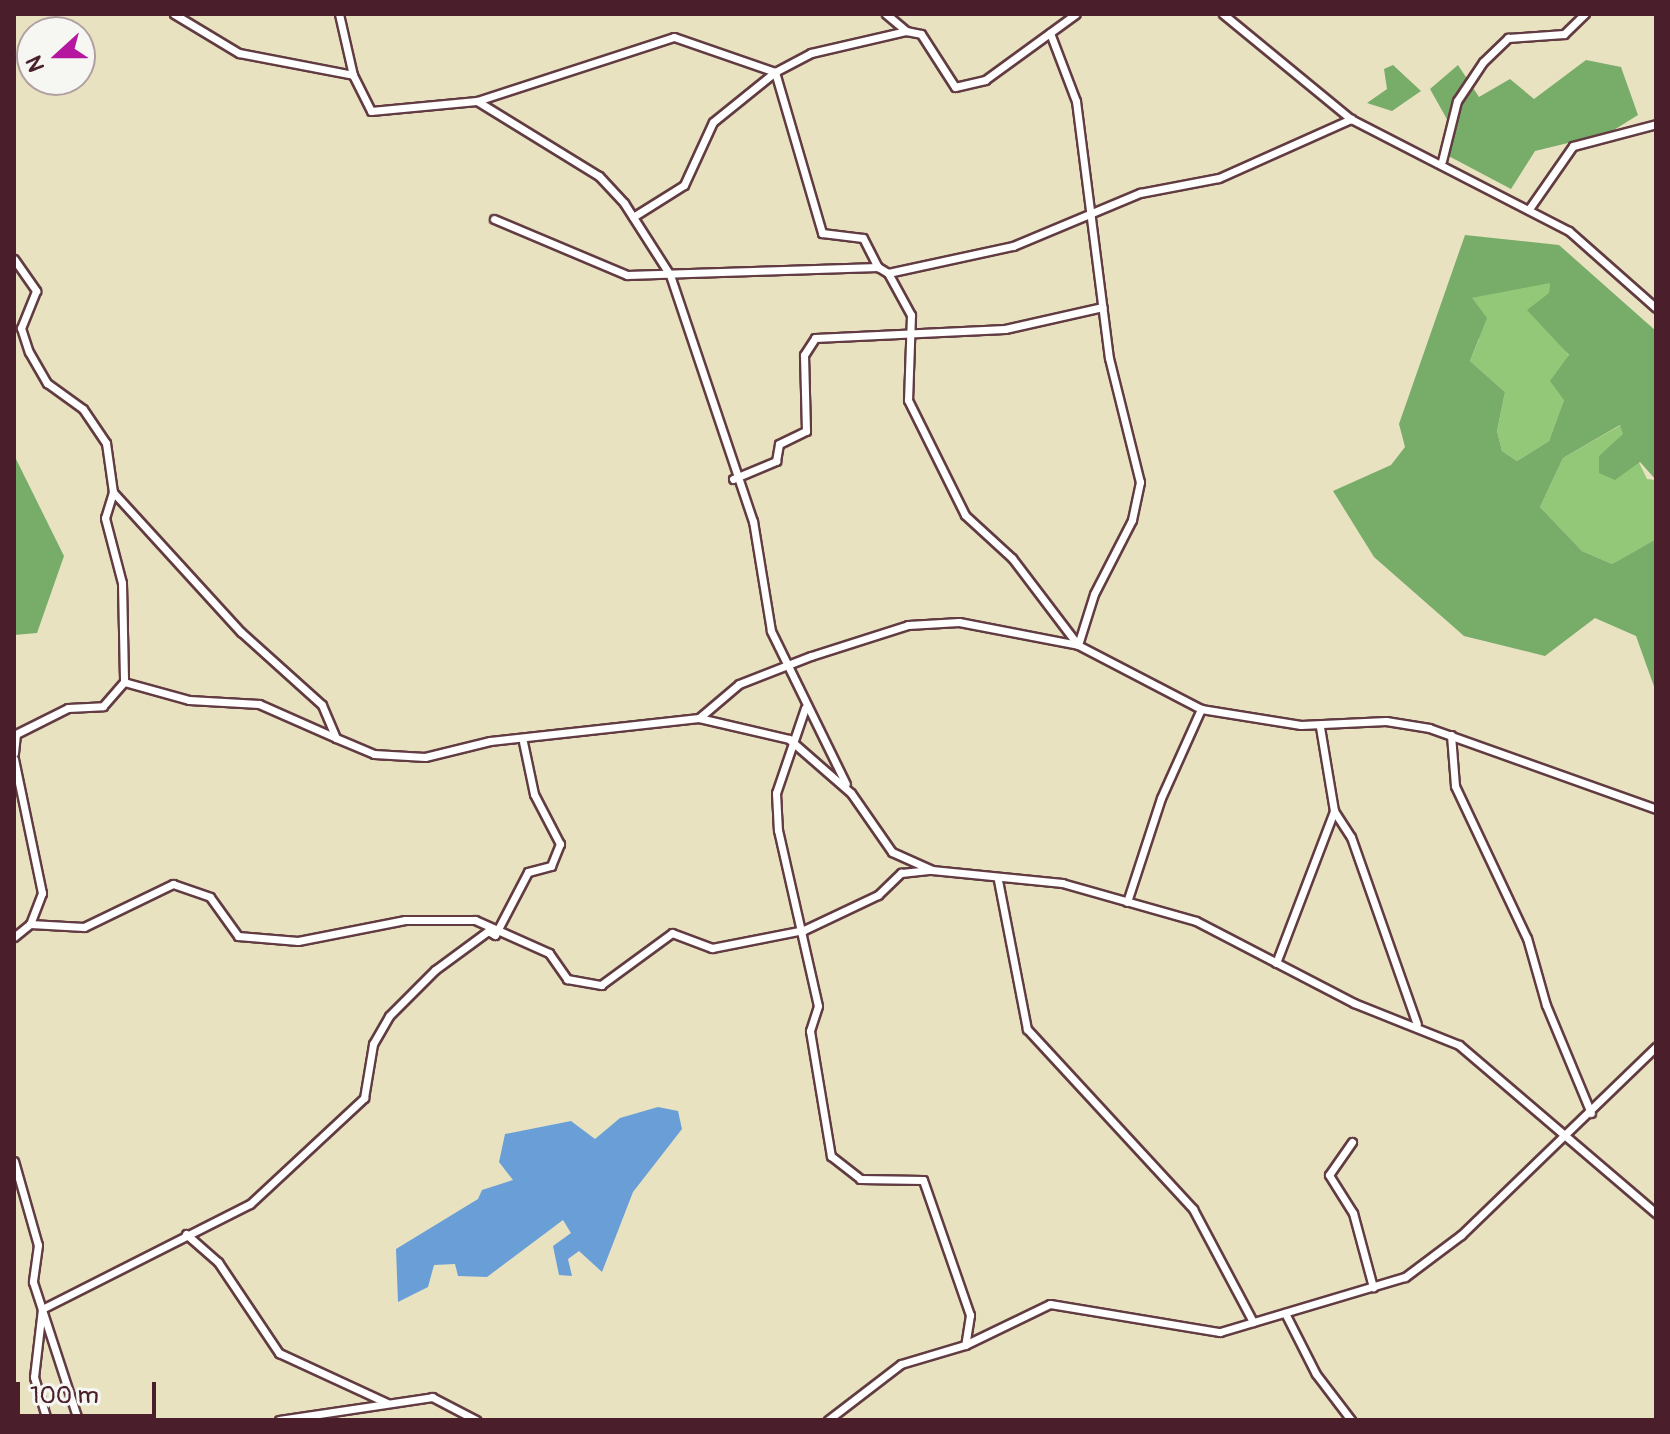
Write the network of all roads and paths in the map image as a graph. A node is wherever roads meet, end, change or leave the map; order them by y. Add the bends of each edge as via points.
1 (174, 14) edge
2 (339, 14) edge
3 (886, 14) edge
4 (1076, 14) edge
5 (1223, 14) edge
6 (1585, 14) edge
7 (906, 31) junction
8 (1050, 33) junction
9 (775, 72) junction
10 (353, 75) junction
11 (477, 101) junction
12 (1351, 119) junction
13 (1656, 124) edge
14 (1442, 161) junction
15 (1529, 209) junction
16 (633, 217) junction
17 (494, 219) dead end
18 (1088, 220) junction
19 (14, 259) edge
20 (878, 267) junction
21 (888, 273) junction
22 (670, 275) junction
23 (1103, 307) junction
24 (1656, 308) edge
25 (909, 331) junction
26 (733, 479) junction
27 (113, 492) junction
28 (1078, 645) junction
29 (789, 670) junction
30 (124, 682) junction
31 (805, 708) junction
32 (1201, 709) junction
33 (699, 718) junction
34 (1320, 727) junction
35 (15, 735) edge
36 (1451, 735) junction
37 (336, 738) junction
38 (789, 739) junction
39 (523, 742) junction
40 (14, 753) edge
41 (14, 759) edge
42 (851, 793) junction
43 (1656, 809) edge
44 (1334, 811) junction
45 (932, 870) junction
46 (998, 880) junction
47 (1127, 902) junction
48 (30, 924) junction
49 (804, 930) junction
50 (495, 935) junction
51 (14, 937) edge
52 (1276, 963) junction
53 (1417, 1024) junction
54 (1656, 1047) edge
55 (1591, 1113) junction
56 (1569, 1135) junction
57 (1352, 1142) dead end
58 (14, 1161) edge
59 (1656, 1213) edge
60 (186, 1234) junction
61 (1373, 1287) junction
62 (42, 1309) junction
63 (1285, 1313) junction
64 (1253, 1322) junction
65 (965, 1345) junction
66 (387, 1403) junction
67 (47, 1420) edge
68 (78, 1420) edge
69 (279, 1420) edge
70 (476, 1420) edge
71 (828, 1420) edge
72 (1351, 1420) edge

1 - 10 street via 239,53
2 - 10 street
3 - 7 street
4 - 8 street
5 - 12 street
6 - 14 street via 1564,34 1508,38 1483,62 1457,101
7 - 8 street via 921,34 955,87 985,80
7 - 9 street via 811,53
8 - 18 street via 1076,101
9 - 11 street via 674,37
9 - 16 street via 713,122 684,185
9 - 20 street via 822,233 863,238
10 - 11 street via 371,111
11 - 16 street via 599,176
12 - 14 street
12 - 18 street via 1297,149 1219,178 1140,193
13 - 15 street via 1573,146
14 - 15 street
15 - 24 street via 1569,231
16 - 22 street
17 - 22 street via 627,275
18 - 21 street via 1013,246
18 - 23 street
19 - 27 street via 36,291 21,328 29,352 47,383 83,409 106,443
20 - 21 street
20 - 22 street
21 - 25 street via 911,315
22 - 26 street
23 - 25 street via 1005,329
23 - 28 street via 1140,482 1132,520
25 - 26 street via 859,341 830,333 815,338 804,355 806,431 779,444 776,461
25 - 28 street via 908,400 965,515 1012,558
26 - 29 street via 753,521 771,631
27 - 30 street via 105,518 122,583
27 - 37 street via 241,632 311,694
28 - 29 street via 959,622 908,625
28 - 32 street
29 - 31 street
29 - 33 street via 739,684
30 - 35 street via 103,706 68,708
30 - 37 street via 189,700 259,704
31 - 38 street
31 - 42 street
32 - 34 street
32 - 47 street via 1161,798
33 - 38 street
33 - 39 street
34 - 36 street via 1386,721
34 - 44 street
35 - 40 street
36 - 43 street
36 - 55 street via 1455,786 1527,938 1546,1005
37 - 39 street via 374,754 425,757 490,741
38 - 42 street
38 - 49 street via 776,793 778,830
39 - 50 street via 534,794 560,844 551,866 528,872
41 - 48 street via 42,893
42 - 45 street via 892,852
44 - 52 street
44 - 53 street via 1351,837
45 - 46 street
45 - 49 street via 901,873 878,895
46 - 47 street via 1062,883
46 - 64 street via 1027,1029 1193,1209
47 - 52 street via 1196,921
48 - 50 street via 84,927 173,884 210,897 238,936 271,941 405,920 475,920
48 - 51 street
49 - 50 street via 712,948 672,933 601,985 567,979 549,953
49 - 65 street via 803,957 818,1006 810,1031 831,1156 860,1179 923,1180 970,1315
50 - 60 street via 488,931 435,970 389,1016 373,1044 364,1098 250,1204
52 - 53 street via 1354,1003
53 - 56 street via 1459,1045
54 - 55 street
55 - 56 street
56 - 59 street
56 - 61 street via 1434,1259
57 - 61 street via 1329,1175 1353,1213
58 - 62 street via 35,1232 33,1282
60 - 62 street via 126,1272
60 - 66 street via 218,1262 279,1353
61 - 63 street
62 - 67 street via 34,1377
62 - 68 street
63 - 64 street
63 - 72 street via 1316,1374
64 - 65 street via 1220,1332 1050,1304
65 - 71 street via 901,1364
66 - 69 street
66 - 70 street via 432,1397

